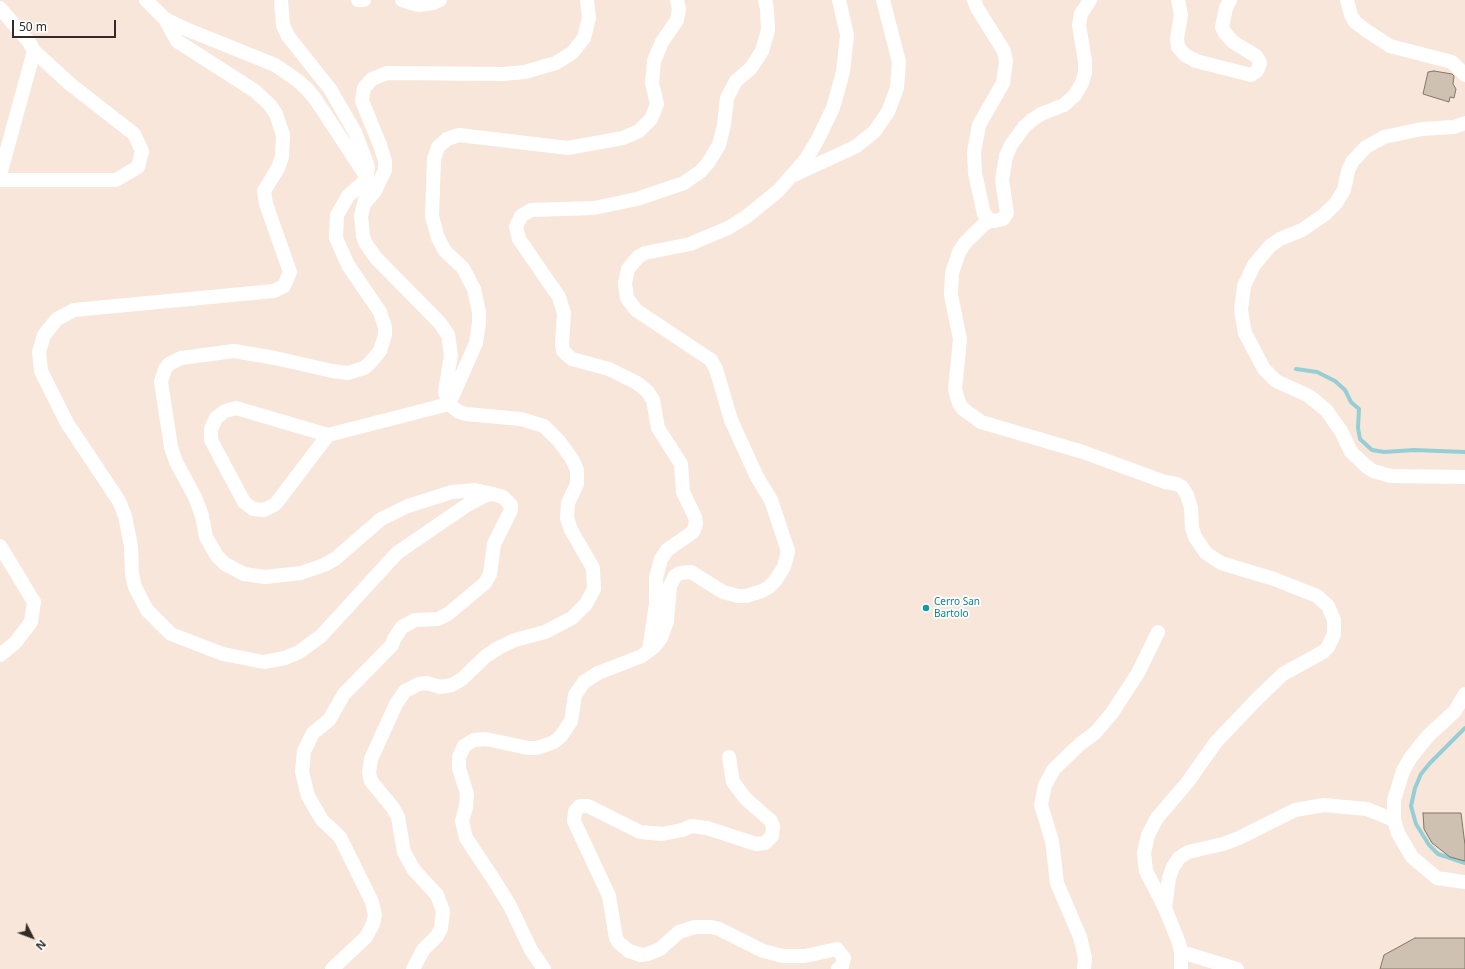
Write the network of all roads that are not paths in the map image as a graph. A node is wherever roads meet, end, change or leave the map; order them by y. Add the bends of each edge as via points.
1 (146, 0) edge
2 (281, 0) edge
3 (358, 0) edge
4 (364, 0) edge
5 (402, 0) edge
6 (440, 0) edge
7 (587, 0) edge
8 (677, 0) edge
9 (765, 0) edge
10 (839, 0) edge
11 (883, 0) edge
12 (974, 0) edge
13 (1090, 0) edge
14 (1178, 0) edge
15 (1230, 0) edge
16 (1346, 0) edge
17 (0, 8) edge
18 (165, 19) junction
19 (34, 51) junction
20 (1465, 76) edge
21 (1465, 123) edge
22 (0, 175) edge
23 (793, 176) junction
24 (0, 180) edge
25 (366, 180) junction
26 (362, 206) junction
27 (990, 220) junction
28 (449, 404) junction
29 (328, 435) junction
30 (1465, 477) edge
31 (493, 494) junction
32 (0, 546) edge
33 (1158, 632) dead end
34 (649, 652) junction
35 (0, 655) edge
36 (1465, 694) edge
37 (729, 757) dead end
38 (1394, 820) junction
39 (1465, 882) edge
40 (1165, 908) junction
41 (1181, 952) junction
42 (332, 969) edge
43 (413, 969) edge
44 (544, 969) edge
45 (838, 969) edge
46 (1084, 969) edge
47 (1181, 969) edge
48 (1237, 969) edge

1 - 18 street
2 - 25 street via 288,36 330,89 355,132 368,168
3 - 4 street
5 - 6 street via 418,5
7 - 26 street via 589,18 584,38 572,53 556,63 525,72 504,74 387,73 372,79 364,88 362,101 380,145 385,170 375,191
8 - 28 street via 678,20 662,42 654,61 652,83 657,104 651,119 639,131 623,138 568,148 459,135 447,139 438,147 434,159 432,216 438,238 445,251 463,268 474,289 480,324 476,343
9 - 34 street via 768,20 764,46 751,68 736,81 727,98 719,145 701,171 684,183 637,199 594,208 531,210 521,216 516,227 519,239 559,297 564,313 564,351 572,359 609,369 647,391 653,400 658,428 681,464 683,492 696,524 693,532 667,550 661,559 656,578 656,604
10 - 23 street via 847,35 839,90 817,141
11 - 23 street via 898,62 897,88 888,112 874,132 855,147
12 - 27 street via 1004,51 1006,62 1003,83 979,125 974,152 975,173 984,214
13 - 27 street via 1080,19 1085,61 1082,83 1075,95 1064,105 1041,114 1017,135 1003,168 1002,180 1007,213 1003,219 994,222
14 - 15 street via 1181,15 1178,48 1196,61 1251,75 1257,71 1260,63 1258,59 1233,42 1222,27
16 - 20 street via 1355,22 1366,31 1390,46 1452,62
17 - 19 street
18 - 25 street via 262,59 297,80 316,100 364,172
18 - 31 street via 177,41 255,91 276,114 282,135 282,157 264,191 266,204 290,272 284,286 274,291 74,310 57,319 44,335 39,352 41,371 67,422 119,501 126,516 132,574 135,587 147,610 171,634 223,654 264,662 285,658 299,652 321,636 397,553 467,505
19 - 22 street
19 - 24 street via 70,84 134,134 142,151 138,167 116,180
21 - 30 street via 1454,127 1422,129 1384,137 1366,147 1352,162 1344,190 1336,203 1302,230 1270,246 1254,265 1244,286 1241,310 1245,333 1264,369 1276,381 1299,391 1326,410 1341,431 1351,452 1366,466 1373,471 1391,476
23 - 34 street via 763,205 728,228 690,244 645,253 633,263 626,276 627,298 636,310 711,360 732,420 757,477 771,500 788,551 778,578 769,587 754,594 738,596 723,592 691,572 675,576 670,586 665,630
25 - 26 street via 366,196
25 - 31 street via 348,196 337,215 336,238 348,265 383,319 383,343 376,358 356,371 340,373 234,351 175,360 162,375 161,389 171,447 195,497 206,537 217,556 234,570 254,576 288,575 313,570 335,559 381,519 408,506 452,492 475,490
26 - 28 street via 363,236 371,251 440,323 448,335 451,355 445,392
27 - 40 street via 965,243 952,273 951,295 960,339 955,389 963,409 981,422 1083,452 1177,484 1187,495 1191,508 1192,528 1206,553 1221,563 1274,579 1317,596 1328,606 1334,620 1334,634 1328,647 1283,674 1258,699 1216,742 1152,826 1146,845 1145,862 1149,880
28 - 29 street
28 - 43 street via 466,414 529,420 544,426 554,435 577,470 577,484 568,503 567,518 591,562 595,582 591,597 572,618 545,632 500,647 452,685 427,683 412,687 405,691 396,704 371,759 369,773 375,788 388,801 398,817 401,843 407,860 437,895 443,911 441,928 437,936 423,950
29 - 29 street via 274,505 264,510 253,509 244,502 211,440 216,418 225,411 236,408
31 - 42 street via 507,500 511,510 494,544 488,579 448,614 438,619 415,620 402,627 392,645 344,694 328,720 314,733 304,751 302,772 308,796 322,820 340,837 372,902 375,915 366,937
32 - 35 street via 34,602 31,622
33 - 46 street via 1138,672 1112,713 1095,733 1054,769 1045,785 1041,805 1052,841 1057,883 1080,937 1085,958
34 - 44 street via 598,673 584,682 575,695 571,721 554,742 542,747 528,748 480,739 464,746 459,756 459,768 467,794 462,821 466,838 498,886 531,950
36 - 38 street via 1455,711 1428,736 1411,757 1398,785 1394,800
37 - 45 street via 733,782 746,799 771,821 772,836 765,843 756,844 707,828 692,826 662,834 640,832 588,806 580,806 575,811 574,822 609,896 616,938 629,951 641,955 660,949 679,932 695,927 711,927 763,951 783,956 806,956 837,949 844,958 842,966
38 - 39 street via 1404,846 1419,865 1437,878
38 - 40 street via 1367,809 1324,805 1295,810 1239,838 1188,852 1179,858 1172,867
40 - 41 street
41 - 47 street
41 - 48 street

